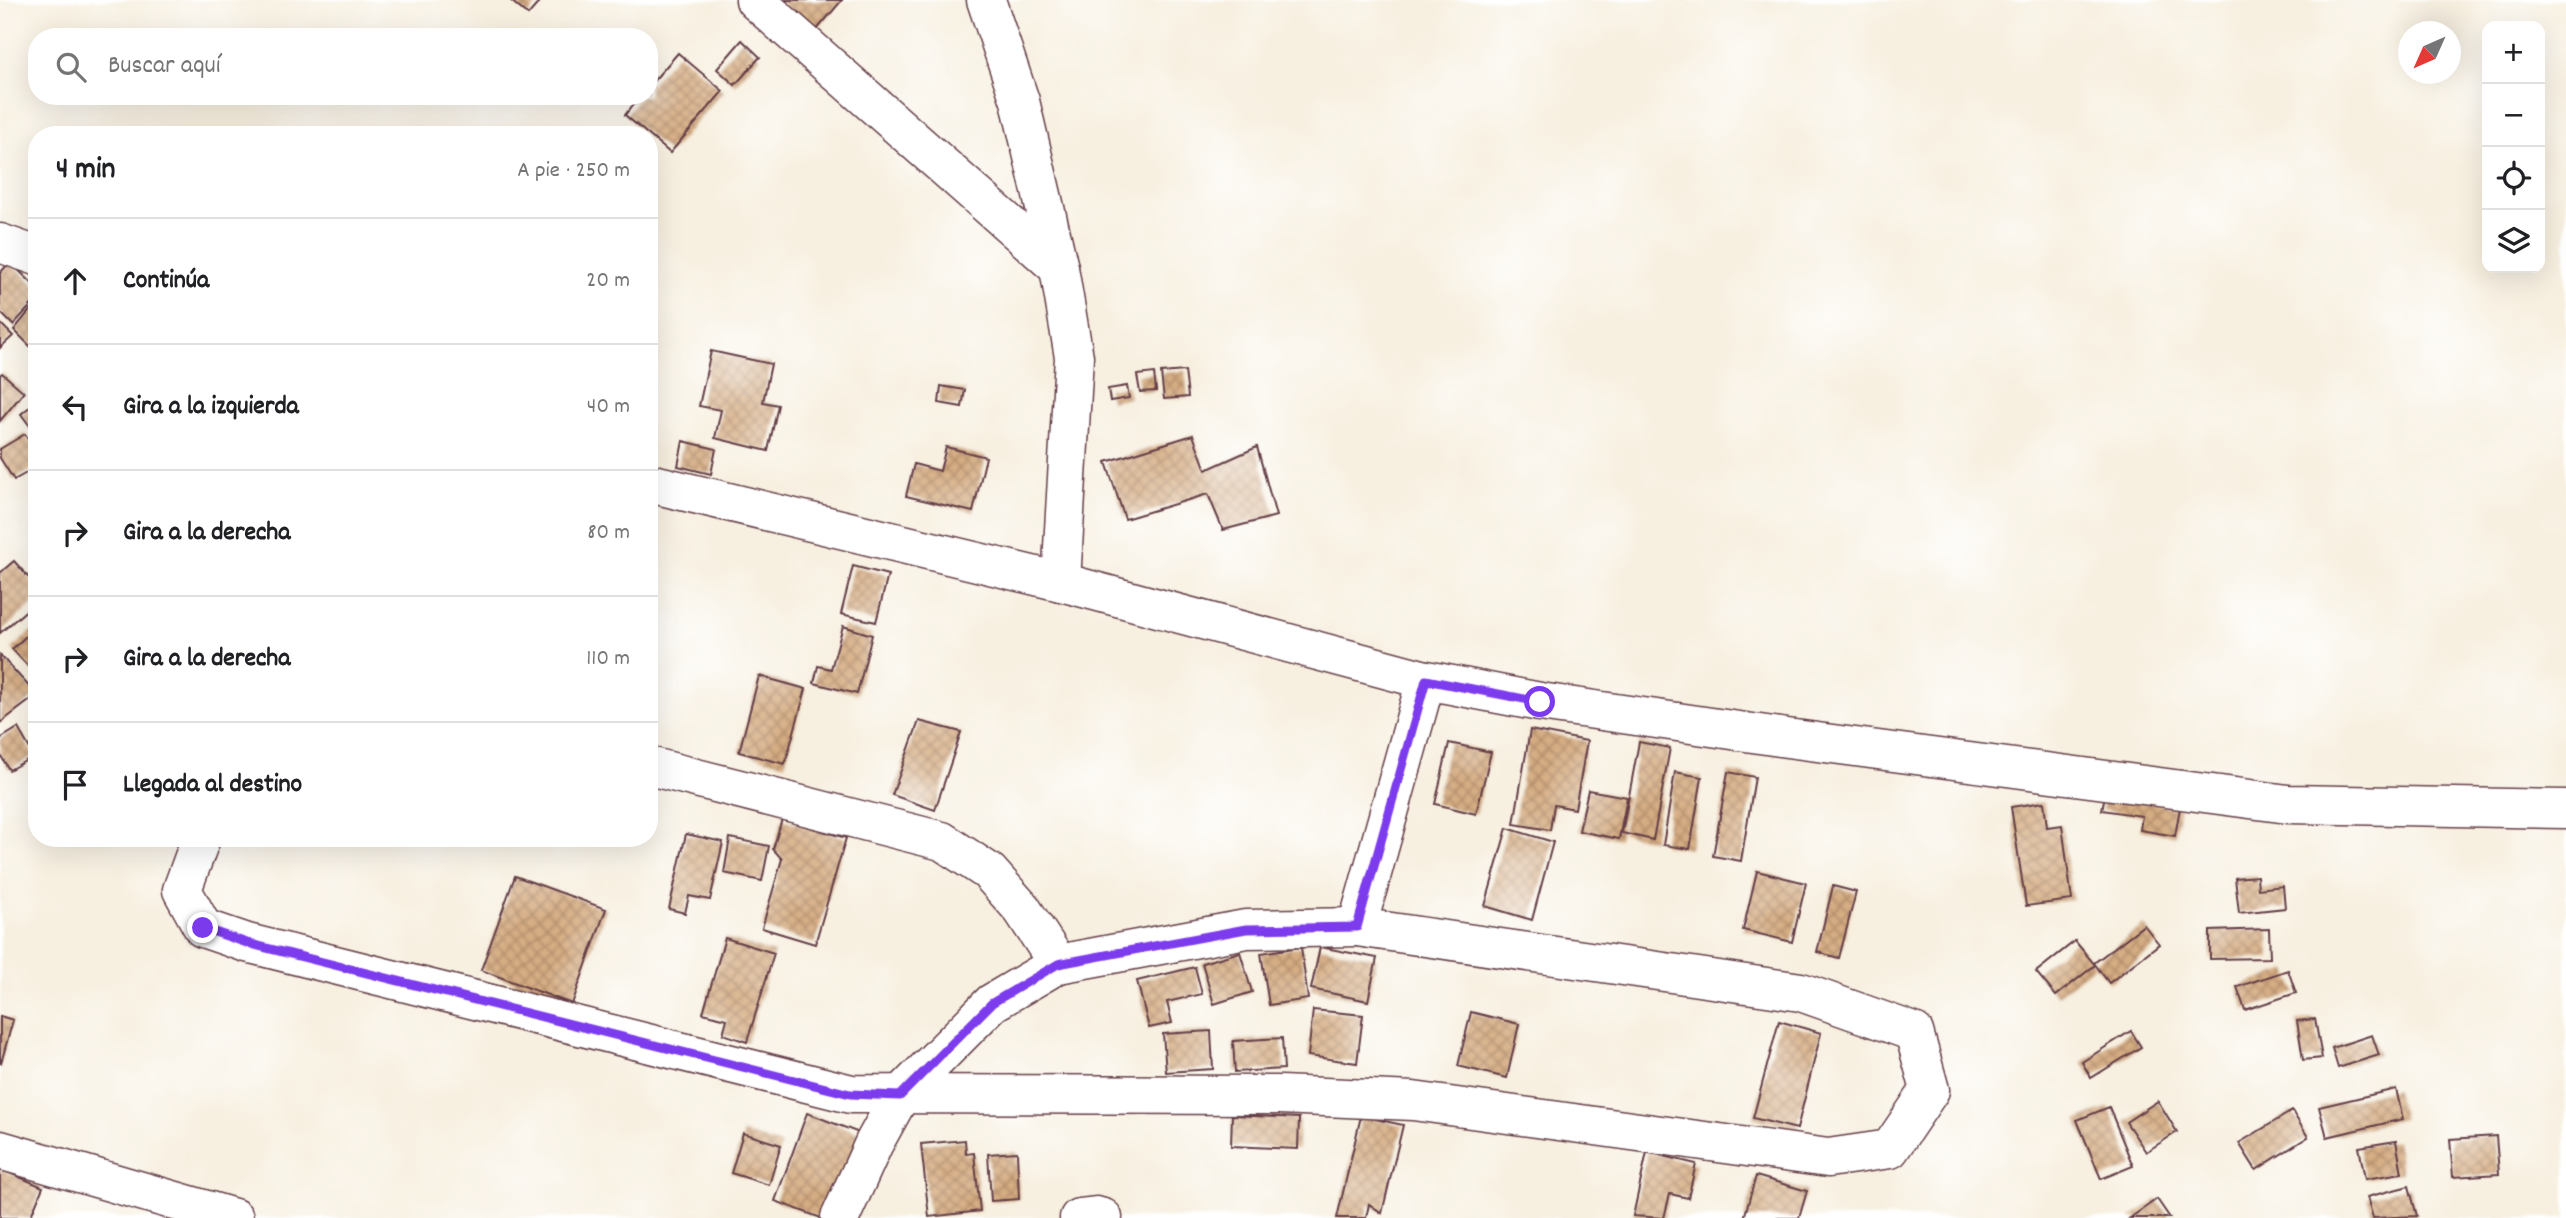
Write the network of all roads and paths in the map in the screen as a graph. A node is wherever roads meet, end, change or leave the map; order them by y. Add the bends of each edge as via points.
1 (755, 0) edge
2 (986, 0) edge
3 (1059, 268) junction
4 (658, 485) edge
5 (1061, 583) junction
6 (1426, 680) junction
7 (658, 768) edge
8 (2566, 809) edge
9 (198, 847) edge
10 (1357, 927) junction
11 (1058, 964) junction
12 (900, 1096) junction
13 (0, 1150) edge
14 (234, 1218) edge
15 (840, 1218) edge
16 (1079, 1218) edge
17 (1103, 1218) edge

1 - 3 street
2 - 3 street via 1020,101
3 - 5 street via 1074,357
4 - 5 street
5 - 6 street
6 - 8 street via 1540,702 1787,738 2288,804
6 - 10 street
7 - 11 street via 942,841 989,872 1022,909
9 - 12 street via 182,890 203,928 247,943 850,1094
10 - 11 street via 1246,929
10 - 12 street via 1801,992 1914,1032 1930,1090 1890,1149 1828,1158 1413,1101 1280,1095
11 - 12 street via 992,1003
12 - 15 street
13 - 14 street
16 - 17 street

